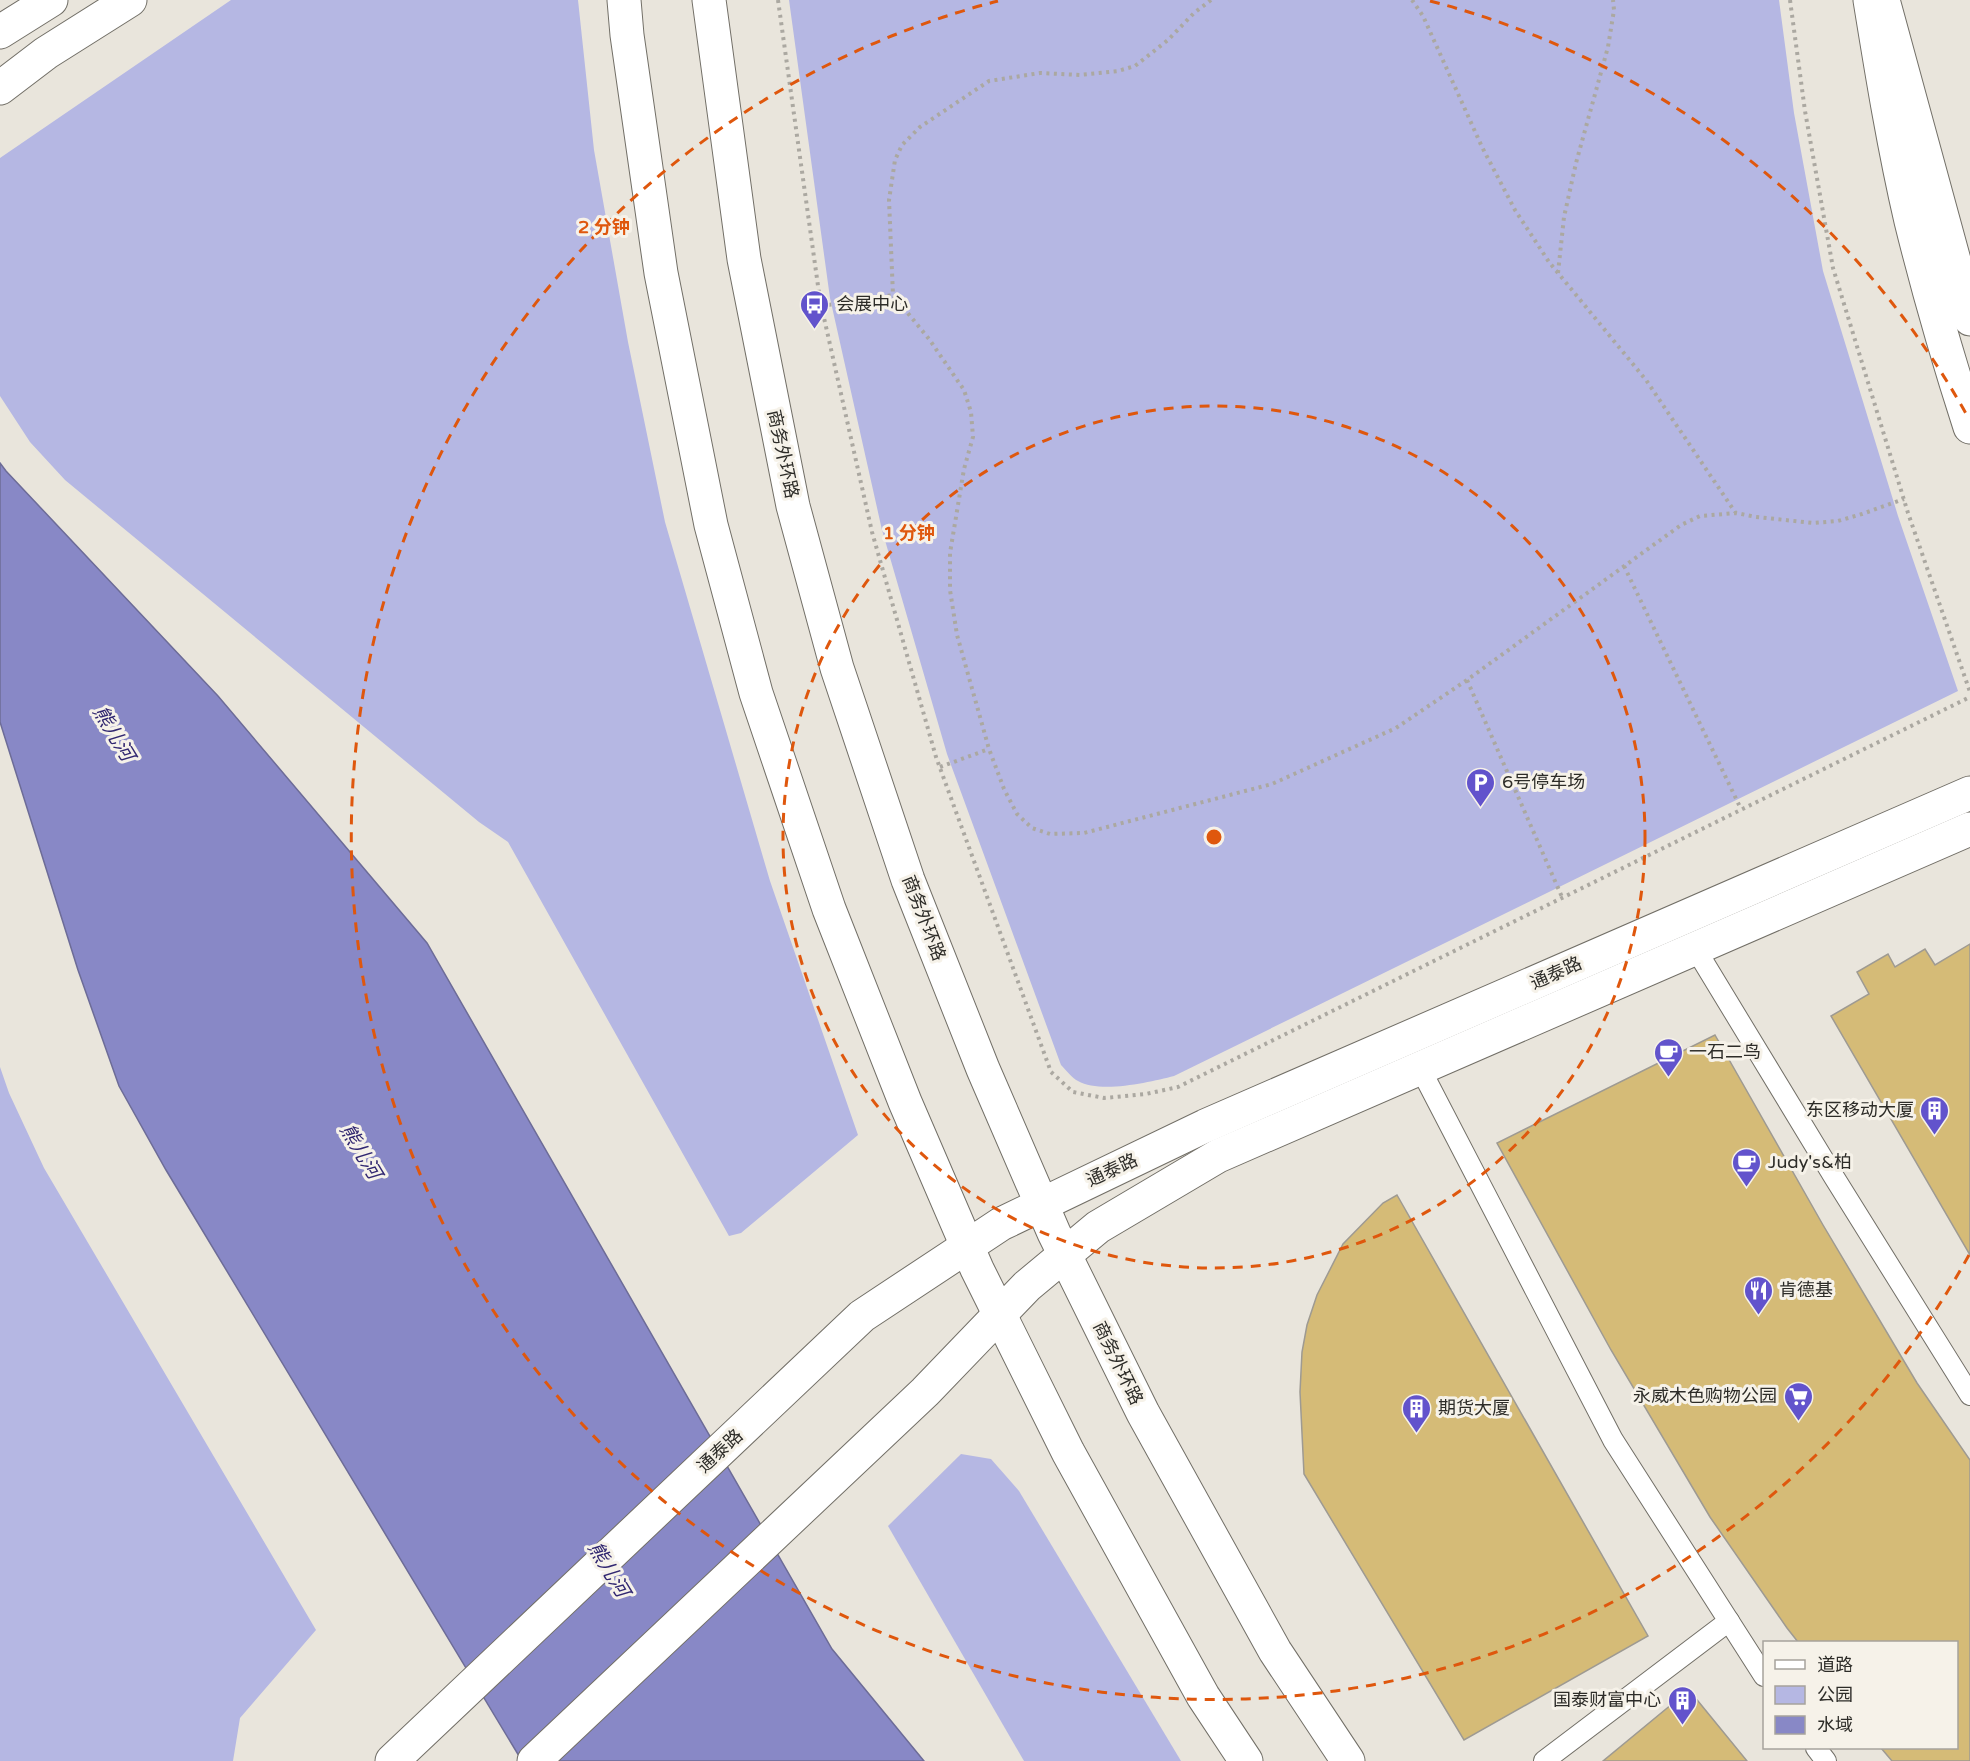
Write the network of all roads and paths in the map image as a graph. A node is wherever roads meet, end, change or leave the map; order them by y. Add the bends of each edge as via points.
1 (51, 0) edge
2 (130, 0) edge
3 (624, 0) edge
4 (709, 0) edge
5 (778, 0) edge
6 (1211, 0) edge
7 (1412, 0) edge
8 (1614, 0) edge
9 (1790, 0) edge
10 (1852, 0) edge
11 (1870, 0) edge
12 (1883, 0) edge
13 (0, 32) edge
14 (0, 88) edge
15 (1885, 92) junction
16 (1558, 273) junction
17 (892, 295) junction
18 (821, 306) junction
19 (1970, 319) edge
20 (1970, 428) edge
21 (1904, 500) junction
22 (1736, 513) junction
23 (1624, 566) junction
24 (1467, 680) junction
25 (1970, 692) edge
26 (1970, 697) edge
27 (989, 749) junction
28 (940, 767) junction
29 (1970, 793) edge
30 (1741, 809) junction
31 (1970, 829) edge
32 (1563, 897) junction
33 (1695, 948) junction
34 (1420, 1068) junction
35 (1042, 1203) junction
36 (968, 1246) junction
37 (1065, 1254) junction
38 (1000, 1314) junction
39 (1970, 1395) edge
40 (1729, 1622) junction
41 (1763, 1674) edge
42 (1817, 1749) edge
43 (392, 1761) edge
44 (534, 1761) edge
45 (1246, 1761) edge
46 (1348, 1761) edge
47 (1544, 1761) edge
48 (1826, 1761) edge

1 - 13 street
2 - 14 street via 46,53
3 - 36 street via 661,273 711,525 756,693 829,909 905,1102
4 - 35 street, 商务外环路 via 746,271 793,506 837,668 908,880 983,1069
5 - 18 path
6 - 17 path via 1135,66 1080,75 1040,73 989,81 920,127 902,145 895,160 889,200
7 - 16 path via 1515,210
8 - 16 path via 1608,47 1564,218
9 - 21 path via 1797,64 1833,268
10 - 15 street
11 - 15 street
12 - 19 street
15 - 20 street via 1911,221
16 - 22 path via 1646,380
17 - 18 path
17 - 27 path via 964,390 971,412 973,437 950,553 950,590 957,635
18 - 28 path via 872,532
21 - 22 path via 1862,514 1814,523
21 - 25 path
22 - 23 path via 1700,516
23 - 24 path
23 - 30 path
24 - 27 path via 1396,728 1272,784 1084,833 1050,834 1032,828 1017,814
24 - 32 path
26 - 30 path
27 - 28 path
28 - 32 path via 1051,1072 1073,1092 1104,1098 1178,1087
29 - 35 street, 通泰路 via 1216,1121
30 - 32 path
31 - 33 street, 通泰路
33 - 34 street, 通泰路
33 - 39 lane
34 - 37 street, 通泰路 via 1218,1156 1098,1227
34 - 40 lane via 1613,1440
35 - 36 street, 通泰路
35 - 37 street, 商务外环路
36 - 38 street
36 - 43 street, 通泰路 via 862,1316
37 - 38 street, 通泰路
37 - 46 street, 商务外环路 via 1143,1413 1275,1651
38 - 44 street, 通泰路 via 926,1392
38 - 45 street via 1108,1526 1203,1696
40 - 41 lane
40 - 47 lane
42 - 48 lane

